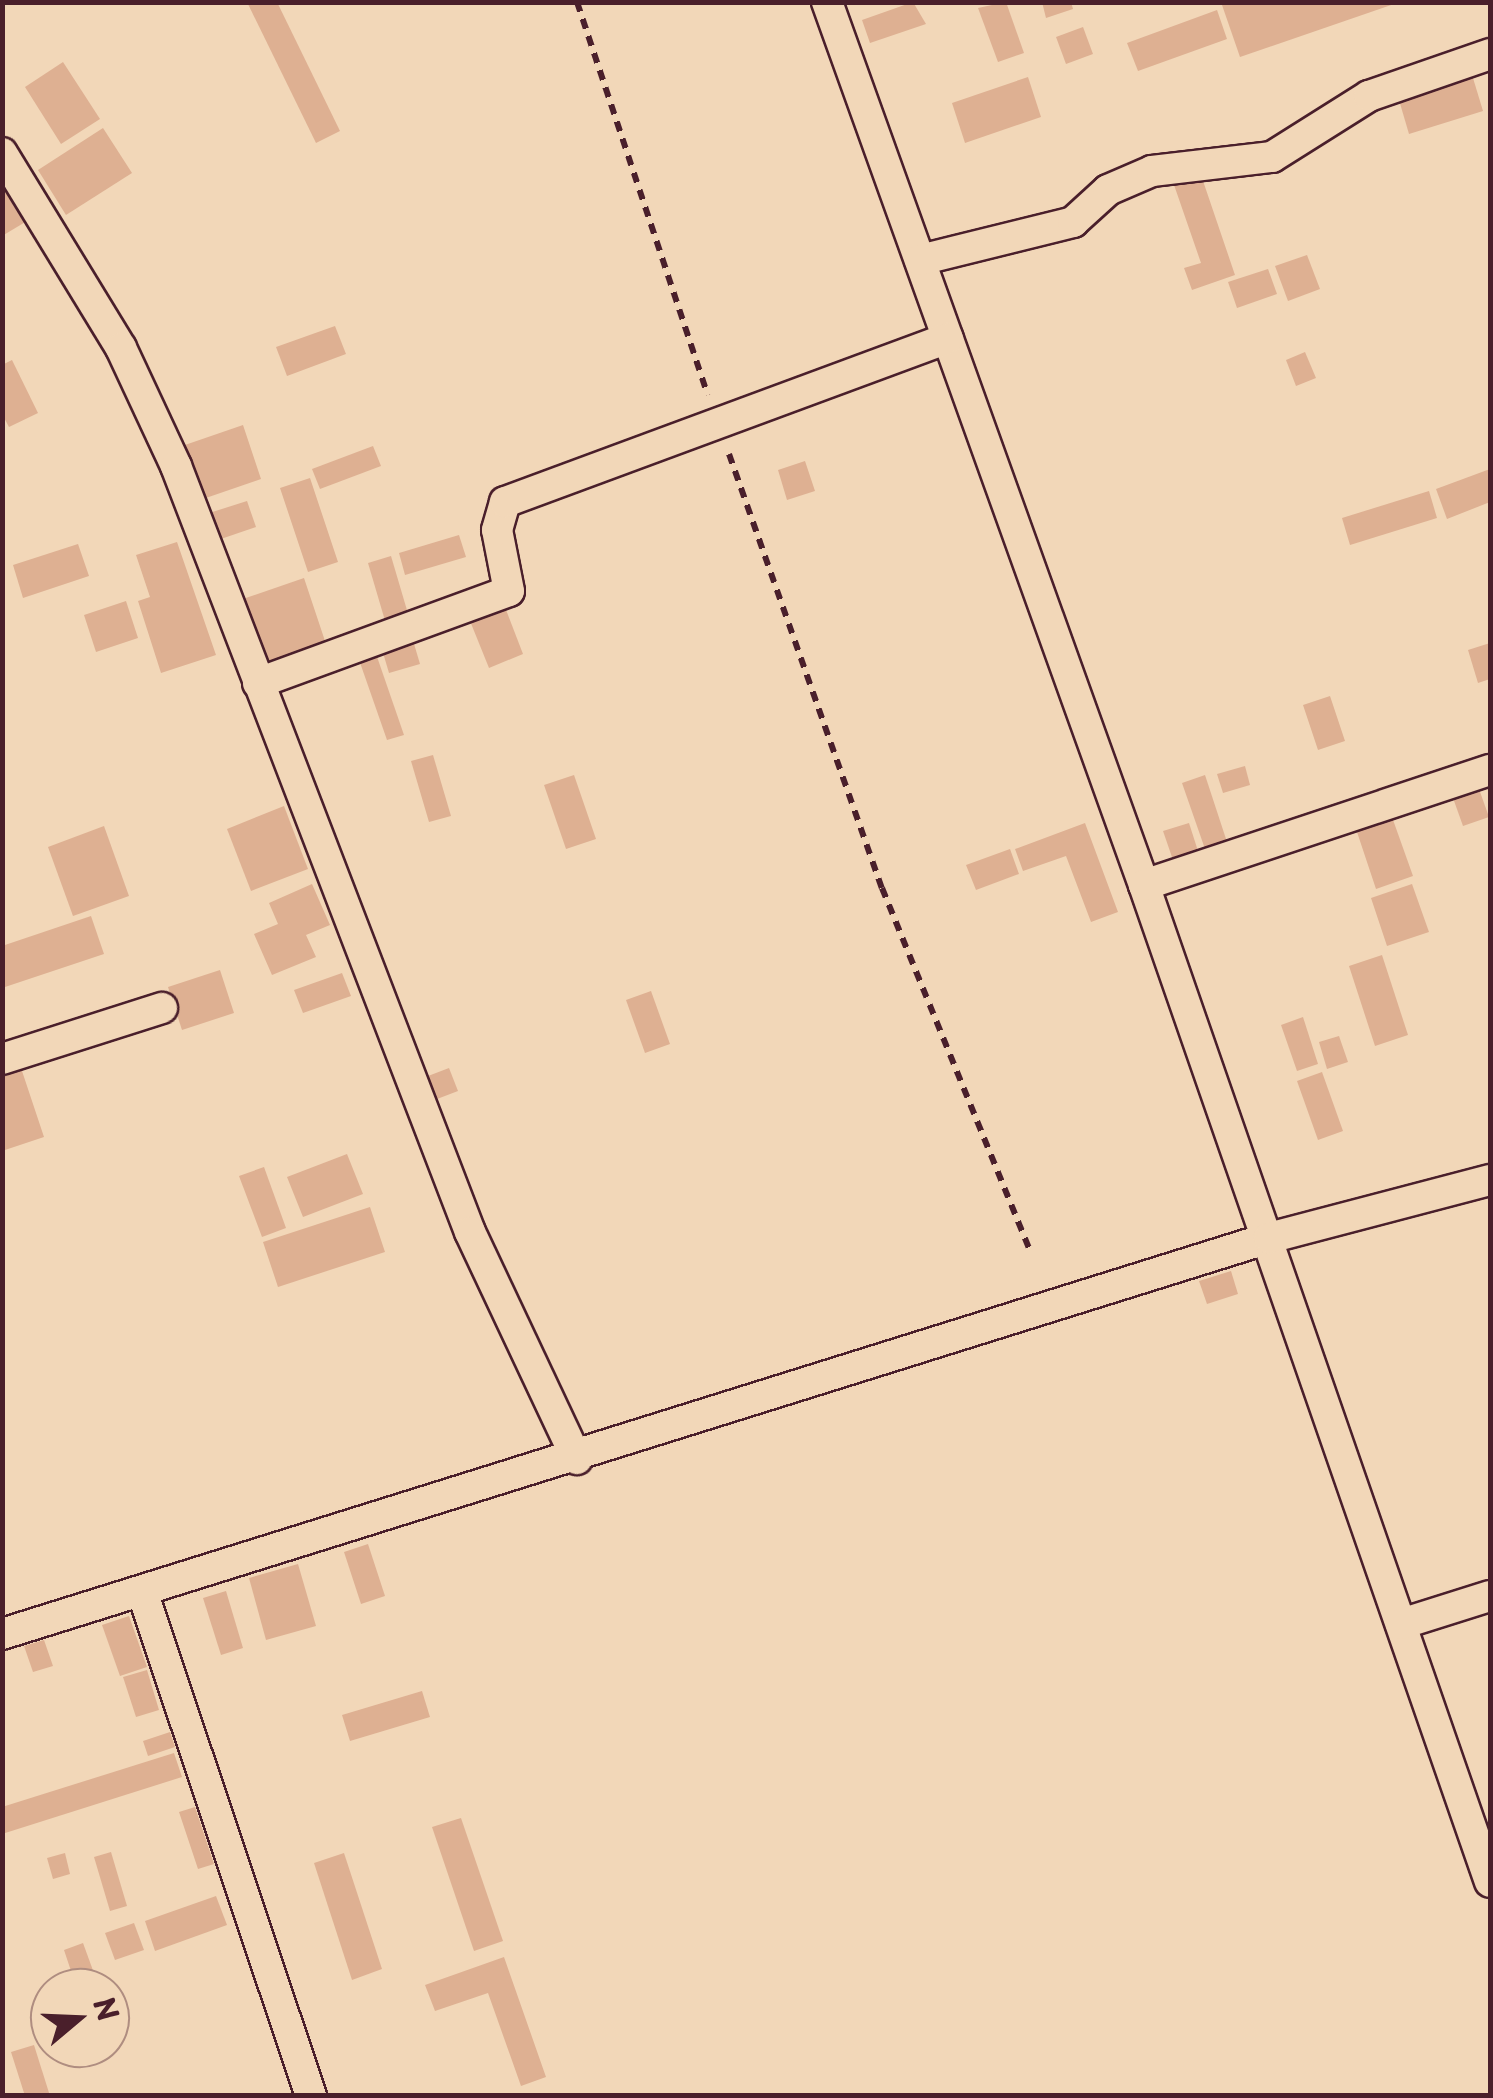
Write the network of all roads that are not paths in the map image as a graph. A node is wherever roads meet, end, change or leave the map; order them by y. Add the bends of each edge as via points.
1 (827, 2) edge
2 (1490, 54) edge
3 (2, 154) edge
4 (920, 260) junction
5 (948, 338) junction
6 (258, 683) junction
7 (1490, 770) edge
8 (1144, 884) junction
9 (162, 1008) dead end
10 (2, 1059) edge
11 (1490, 1180) edge
12 (1268, 1238) junction
13 (577, 1459) junction
14 (142, 1591) junction
15 (1490, 1596) edge
16 (1401, 1624) junction
17 (2, 1634) edge
18 (1490, 1882) edge
19 (311, 2096) edge

1 - 4 street
2 - 4 street via 1369,96 1272,157 1152,171 1108,190 1073,222
3 - 6 street via 121,348 176,466
4 - 5 street
5 - 6 street via 505,502 497,530 508,590
5 - 8 street
6 - 13 street via 470,1232
7 - 8 street
8 - 12 street
9 - 10 street
11 - 12 street
12 - 13 street
12 - 16 street
13 - 14 street
14 - 17 street
14 - 19 street
15 - 16 street
16 - 18 street

